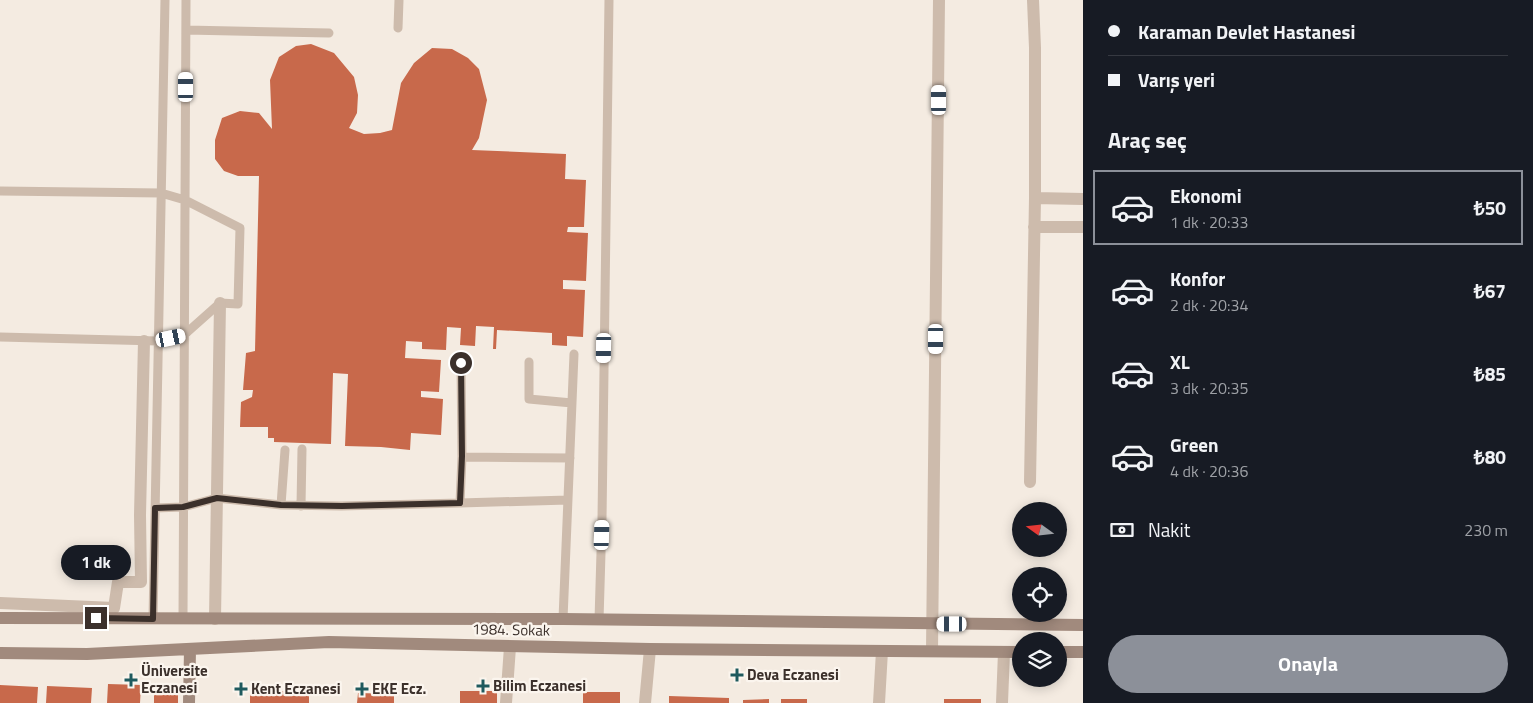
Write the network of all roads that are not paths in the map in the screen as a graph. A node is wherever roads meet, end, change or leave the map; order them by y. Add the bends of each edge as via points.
1 (165, 0) edge
2 (186, 0) edge
3 (399, 0) edge
4 (609, 0) edge
5 (940, 0) edge
6 (1033, 0) edge
7 (398, 28) dead end
8 (186, 30) junction
9 (329, 33) dead end
10 (0, 192) edge
11 (161, 193) junction
12 (1035, 198) junction
13 (1083, 199) edge
14 (185, 200) junction
15 (1034, 227) junction
16 (1083, 227) edge
17 (220, 303) junction
18 (184, 335) junction
19 (0, 337) edge
20 (144, 341) junction
21 (158, 341) junction
22 (574, 354) dead end
23 (528, 362) dead end
24 (461, 363) dead end
25 (572, 403) junction
26 (302, 449) dead end
27 (285, 450) dead end
28 (462, 456) junction
29 (570, 458) junction
30 (1030, 482) dead end
31 (217, 498) junction
32 (568, 500) junction
33 (460, 503) junction
34 (281, 505) junction
35 (301, 506) junction
36 (183, 507) junction
37 (155, 508) junction
38 (0, 603) edge
39 (0, 618) edge
40 (183, 618) junction
41 (153, 619) junction
42 (215, 619) junction
43 (563, 619) junction
44 (599, 620) junction
45 (933, 624) junction
46 (1083, 625) edge
47 (510, 647) junction
48 (650, 649) junction
49 (190, 650) junction
50 (882, 651) junction
51 (932, 651) junction
52 (1004, 652) junction
53 (1012, 652) edge
54 (1067, 652) edge
55 (1083, 652) edge
56 (0, 653) edge
57 (189, 703) edge
58 (506, 703) edge
59 (645, 703) edge
60 (878, 703) edge
61 (1002, 703) edge

1 - 11 lane
2 - 8 lane
3 - 7 lane
4 - 44 lane
5 - 45 street
6 - 12 street via 1036,48
8 - 9 lane
8 - 14 lane
10 - 11 lane
11 - 14 lane
11 - 21 lane
12 - 13 street
12 - 15 street
14 - 17 lane via 240,228 238,304
14 - 18 lane
15 - 16 street
15 - 30 street
17 - 18 lane
17 - 31 street
18 - 21 lane
18 - 36 lane
19 - 20 lane
20 - 21 lane
20 - 38 street via 141,582 118,582 114,608
21 - 37 lane
22 - 25 lane
23 - 25 lane via 529,399
24 - 28 lane
25 - 29 lane
26 - 35 lane
27 - 34 lane
28 - 29 lane
28 - 33 lane
29 - 32 lane
31 - 34 lane
31 - 36 lane
31 - 42 street
32 - 33 lane
32 - 43 lane
33 - 35 lane
34 - 35 lane
36 - 37 lane
36 - 40 lane
37 - 41 lane
39 - 41 main road
40 - 41 main road
40 - 42 main road
42 - 43 main road
43 - 44 main road
44 - 45 main road
45 - 46 main road
45 - 51 street
47 - 48 main road, 1984. Sokak
47 - 49 main road, 1984. Sokak via 329,642
47 - 58 street
48 - 50 main road, 1984. Sokak
48 - 59 street
49 - 56 main road, 1984. Sokak
49 - 57 main road
50 - 51 main road, 1984. Sokak
50 - 60 street
51 - 52 main road, 1984. Sokak
52 - 53 main road, 1984. Sokak
52 - 61 street
54 - 55 main road

